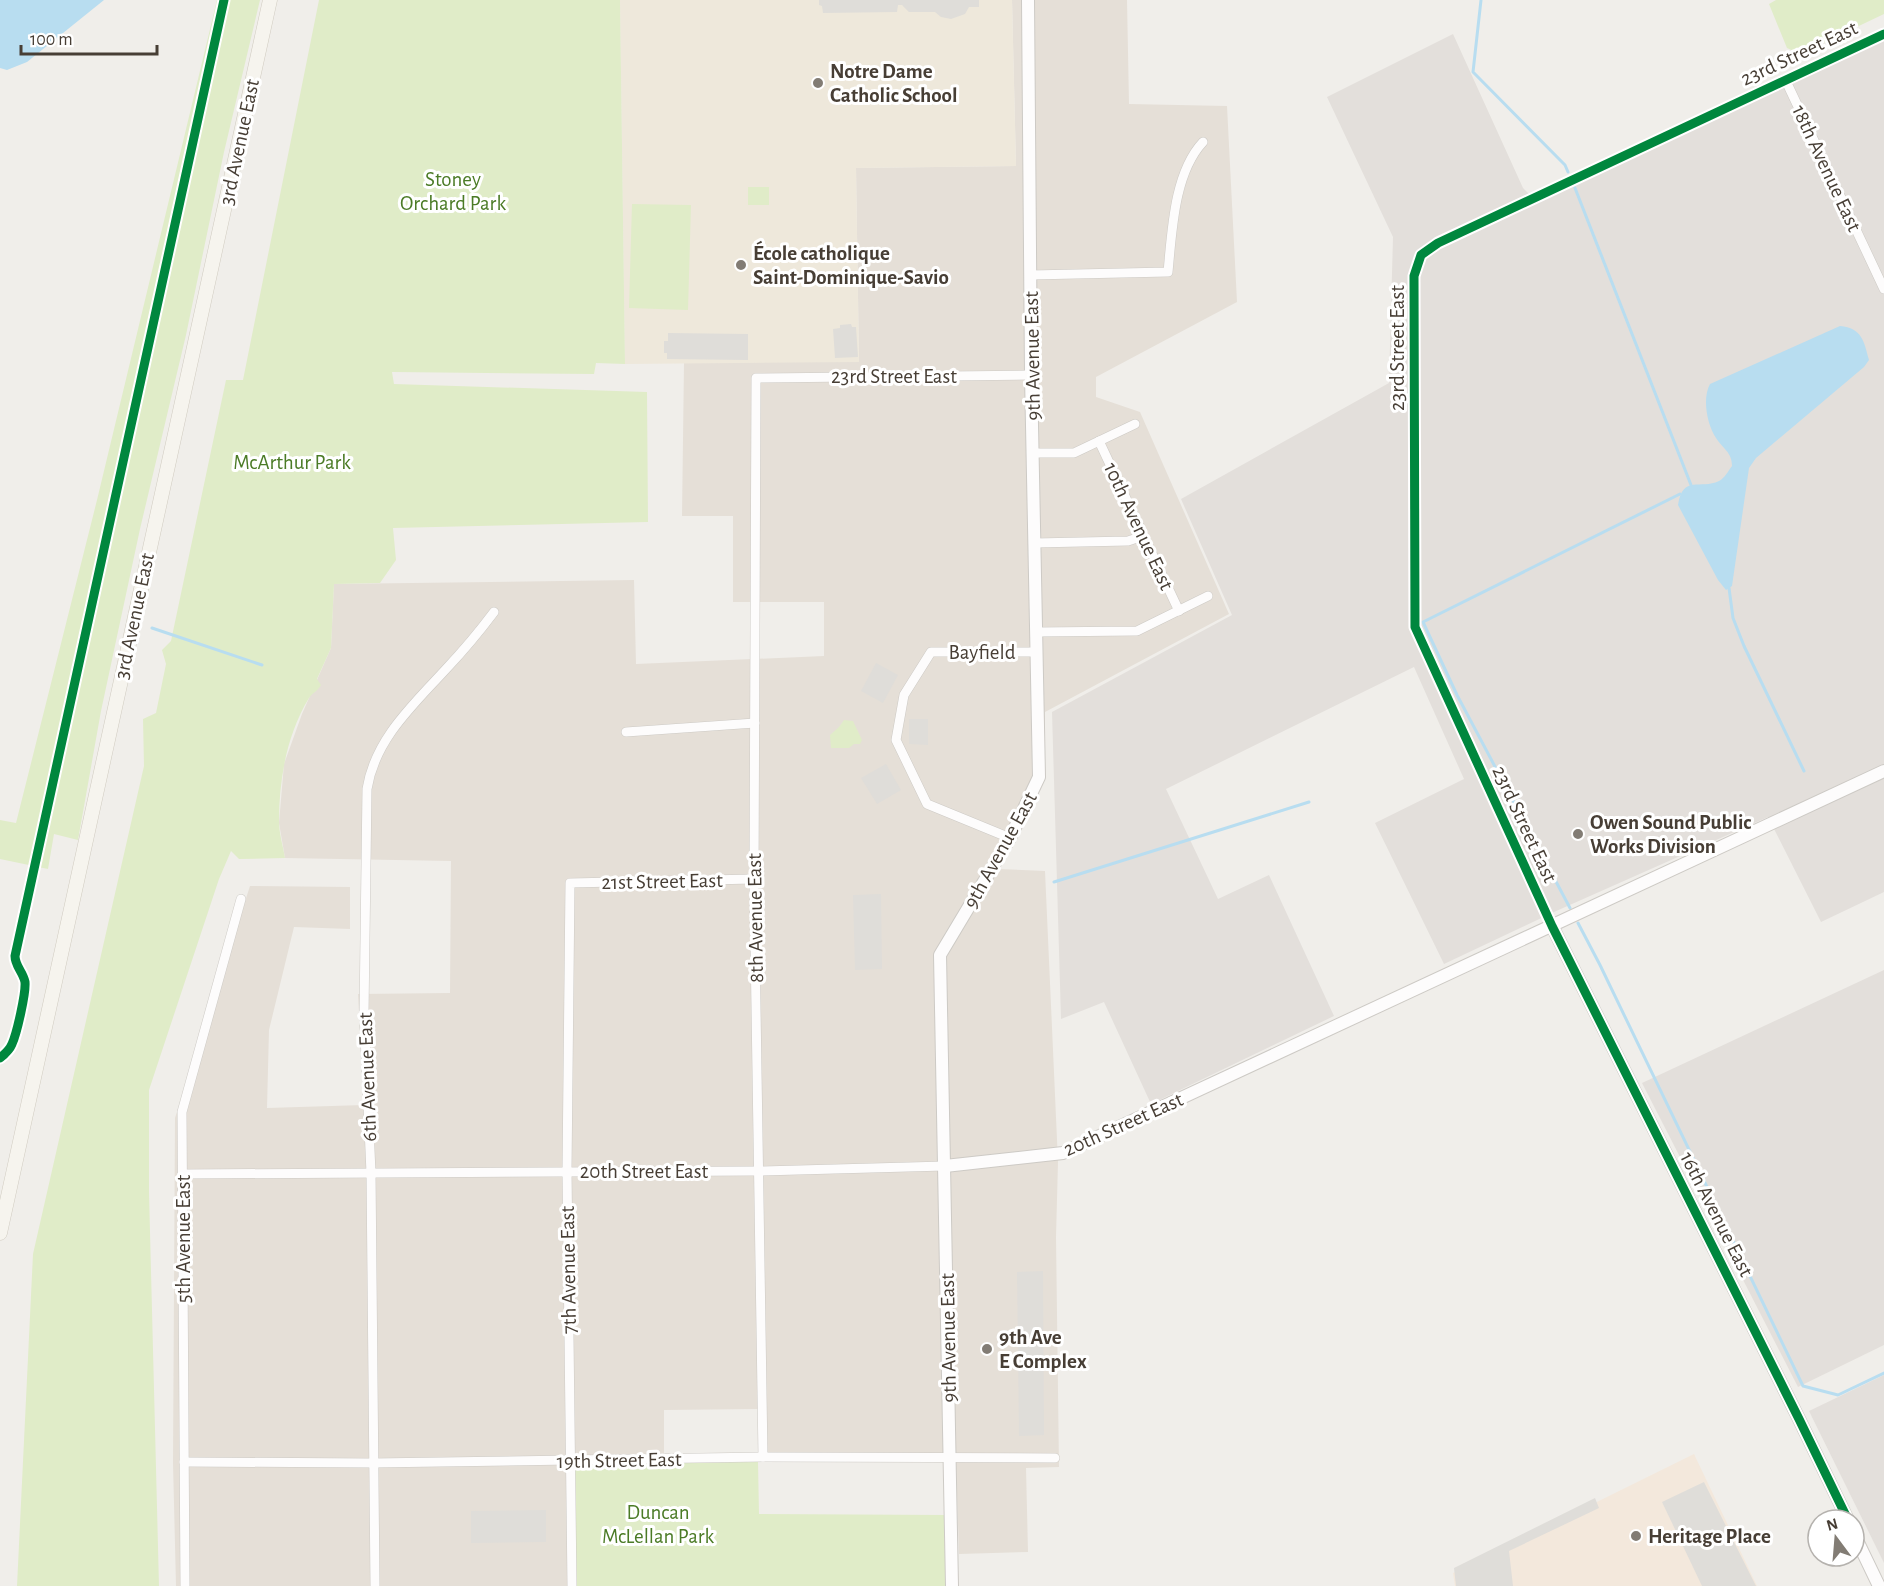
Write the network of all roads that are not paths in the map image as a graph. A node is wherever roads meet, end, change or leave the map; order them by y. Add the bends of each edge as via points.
1 (270, 0) edge
2 (1028, 0) edge
3 (1884, 34) edge
4 (1785, 79) junction
5 (1203, 142) dead end
6 (1031, 275) junction
7 (1884, 289) edge
8 (1031, 375) junction
9 (756, 378) joint
10 (1135, 424) dead end
11 (1099, 441) junction
12 (1033, 453) junction
13 (1143, 536) junction
14 (1035, 543) junction
15 (1208, 596) dead end
16 (1179, 610) junction
17 (494, 612) dead end
18 (1037, 632) junction
19 (1038, 652) junction
20 (755, 723) junction
21 (626, 732) dead end
22 (1884, 771) edge
23 (1010, 838) junction
24 (754, 879) junction
25 (570, 883) joint
26 (241, 899) dead end
27 (1552, 926) junction
28 (945, 1166) junction
29 (567, 1171) junction
30 (759, 1171) junction
31 (372, 1173) junction
32 (183, 1174) junction
33 (0, 1233) edge
34 (763, 1457) junction
35 (1054, 1458) dead end
36 (951, 1459) junction
37 (570, 1461) junction
38 (184, 1462) junction
39 (373, 1463) junction
40 (1842, 1508) edge
41 (1866, 1559) edge
42 (185, 1586) edge
43 (375, 1586) edge
44 (572, 1586) edge
45 (952, 1586) edge
46 (1879, 1586) edge

1 - 33 main road, 3rd Avenue East
2 - 6 street, 9th Avenue East
3 - 4 street, 23rd Street East
4 - 7 street, 18th Avenue East
4 - 27 street, 23rd Street East via 1438,243 1421,255 1414,276 1415,627
5 - 6 street via 1180,185 1172,215 1168,272
6 - 8 street, 9th Avenue East
8 - 9 street, 23rd Street East
8 - 12 street, 9th Avenue East
9 - 20 street, 8th Avenue East
10 - 11 street
11 - 12 street via 1074,453
11 - 13 street, 10th Avenue East
12 - 14 street, 9th Avenue East
13 - 14 street via 1128,541
13 - 16 street, 10th Avenue East
14 - 18 street, 9th Avenue East
15 - 16 street
16 - 18 street via 1137,631
17 - 31 street, 6th Avenue East via 400,719 380,750 369,777 364,1013
18 - 19 street, 9th Avenue East
19 - 23 street, 9th Avenue East via 1039,777
19 - 23 street, Bayfield via 931,652 904,695 896,740 927,804
20 - 21 street
20 - 24 street, 8th Avenue East
22 - 27 street, 20th Street East
23 - 28 street, 9th Avenue East via 940,955
24 - 25 street, 21st Street East
24 - 30 street, 8th Avenue East
25 - 29 street, 7th Avenue East
26 - 32 street, 5th Avenue East via 182,1112
27 - 28 street, 20th Street East via 1063,1154
27 - 40 street, 16th Avenue East
28 - 30 street, 20th Street East
28 - 36 street, 9th Avenue East
29 - 30 street, 20th Street East
29 - 31 street, 20th Street East
29 - 37 street, 7th Avenue East
30 - 34 street, 8th Avenue East
31 - 32 street, 20th Street East
31 - 39 street, 6th Avenue East
32 - 38 street, 5th Avenue East
34 - 36 street, 19th Street East
34 - 37 street, 19th Street East
35 - 36 street, 19th Street East
36 - 45 street, 9th Avenue East
37 - 39 street, 19th Street East
37 - 44 street, 7th Avenue East
38 - 39 street, 19th Street East
38 - 42 street, 5th Avenue East
39 - 43 street, 6th Avenue East
41 - 46 street

